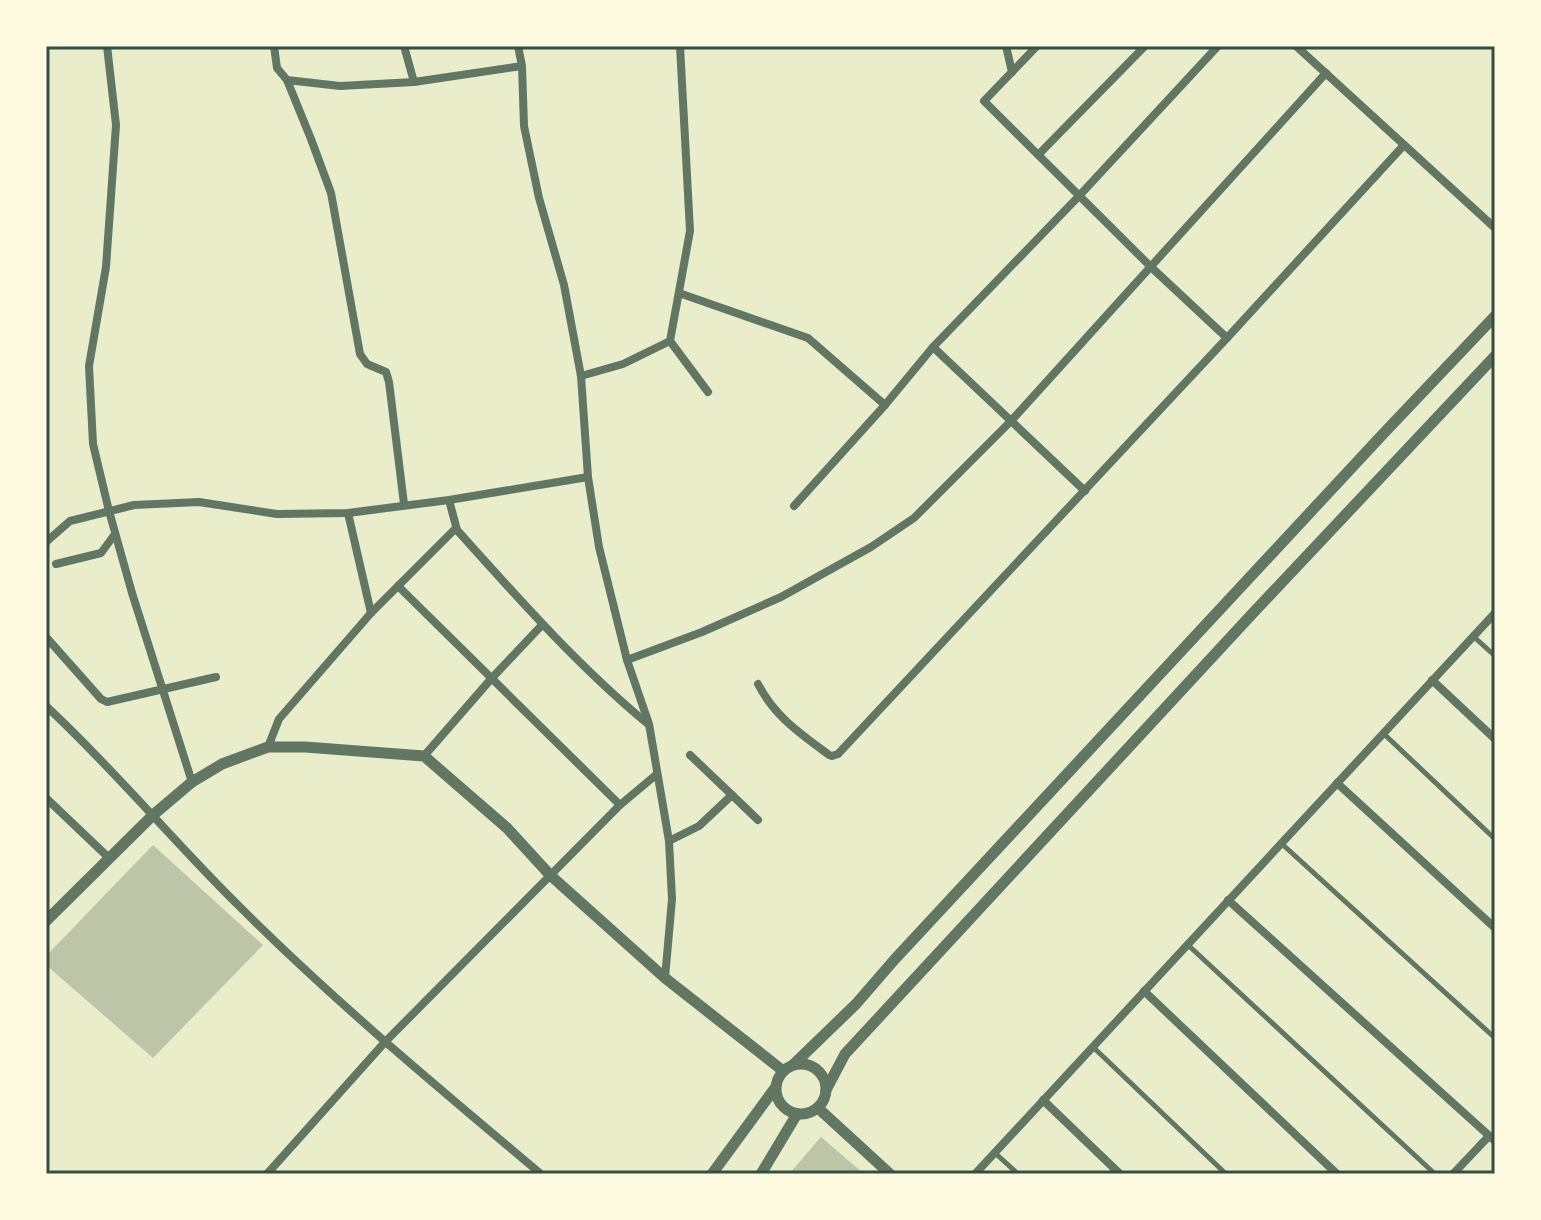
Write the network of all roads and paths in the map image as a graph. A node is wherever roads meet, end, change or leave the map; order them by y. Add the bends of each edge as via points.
1 (107, 46) edge
2 (274, 46) edge
3 (404, 46) edge
4 (518, 46) edge
5 (680, 46) edge
6 (1006, 46) edge
7 (1037, 46) edge
8 (1145, 46) edge
9 (1218, 46) edge
10 (1296, 46) edge
11 (522, 66) junction
12 (1012, 72) junction
13 (1326, 73) junction
14 (287, 80) junction
15 (414, 82) junction
16 (1404, 145) junction
17 (1038, 155) junction
18 (1079, 196) junction
19 (1495, 228) edge
20 (1151, 267) junction
21 (679, 293) junction
22 (1495, 316) edge
23 (1227, 338) junction
24 (670, 341) junction
25 (933, 347) junction
26 (1495, 356) edge
27 (581, 376) junction
28 (708, 392) dead end
29 (885, 405) junction
30 (1011, 421) junction
31 (588, 477) junction
32 (1085, 491) junction
33 (449, 500) junction
34 (404, 504) junction
35 (794, 506) dead end
36 (109, 511) junction
37 (348, 513) junction
38 (457, 530) junction
39 (115, 534) junction
40 (46, 542) edge
41 (56, 564) dead end
42 (398, 586) junction
43 (371, 613) junction
44 (1495, 613) edge
45 (542, 625) junction
46 (1473, 636) junction
47 (46, 637) edge
48 (1495, 656) edge
49 (627, 660) junction
50 (216, 677) dead end
51 (491, 679) junction
52 (1432, 680) junction
53 (758, 684) dead end
54 (163, 689) junction
55 (46, 706) edge
56 (649, 724) junction
57 (1383, 734) junction
58 (1495, 739) edge
59 (268, 747) junction
60 (690, 755) dead end
61 (424, 756) junction
62 (657, 774) junction
63 (192, 782) junction
64 (1337, 783) junction
65 (732, 795) junction
66 (46, 798) edge
67 (620, 805) junction
68 (153, 815) junction
69 (758, 820) dead end
70 (1495, 839) edge
71 (669, 841) junction
72 (1282, 843) junction
73 (109, 858) junction
74 (550, 875) junction
75 (1228, 900) junction
76 (48, 914) edge
77 (1495, 928) edge
78 (1187, 944) junction
79 (665, 978) junction
80 (1144, 991) junction
81 (1495, 1038) edge
82 (385, 1042) junction
83 (1092, 1047) junction
84 (794, 1064) junction
85 (782, 1070) junction
86 (775, 1088) junction
87 (826, 1090) junction
88 (1043, 1100) junction
89 (818, 1108) junction
90 (797, 1114) junction
91 (1492, 1138) edge
92 (994, 1152) junction
93 (267, 1174) edge
94 (541, 1174) edge
95 (712, 1174) edge
96 (761, 1174) edge
97 (890, 1174) edge
98 (975, 1174) edge
99 (1018, 1174) edge
100 (1120, 1174) edge
101 (1226, 1174) edge
102 (1337, 1174) edge
103 (1435, 1174) edge
104 (1453, 1174) edge

1 - 36 street via 116,125 106,267 89,366 93,444
2 - 14 street via 277,68
3 - 15 street
4 - 11 street
5 - 21 street via 690,231
6 - 12 street
7 - 12 street
8 - 17 street
9 - 18 street
10 - 13 street
11 - 15 street
11 - 27 street via 524,126
12 - 17 street via 984,101
13 - 16 street
13 - 20 street
14 - 15 street via 340,86
14 - 34 street via 331,193 360,354 367,364 386,372 389,382
16 - 19 street
16 - 23 street
17 - 18 street
18 - 20 street
18 - 25 street
20 - 23 street
20 - 30 street
21 - 24 street
21 - 29 street via 808,338
22 - 84 street via 856,1004
23 - 32 street
24 - 27 street via 623,364
24 - 28 street
25 - 29 street
25 - 30 street
26 - 87 street via 845,1054
27 - 31 street
29 - 35 street
30 - 32 street
30 - 49 street via 914,518 871,547 781,597
31 - 33 street
31 - 49 street
32 - 53 street via 835,756 776,712
33 - 34 street
33 - 38 street
34 - 37 street
36 - 37 street via 199,502 277,514
36 - 39 street
36 - 40 street via 70,521
37 - 43 street
38 - 42 street
38 - 45 street
39 - 41 street via 101,553
39 - 54 street
42 - 43 street
42 - 51 street
43 - 59 street via 279,719
44 - 46 street
45 - 51 street
45 - 56 street
46 - 48 lane
46 - 52 street
47 - 54 street via 107,702
49 - 56 street
50 - 54 street
51 - 61 street
51 - 67 street
52 - 57 street
52 - 58 street
54 - 63 street
55 - 68 street
56 - 62 street
57 - 64 street
57 - 70 lane
59 - 61 street
59 - 63 street
60 - 65 street
61 - 74 street via 507,828
62 - 67 street
62 - 71 street
63 - 68 street
64 - 72 street
64 - 77 street
65 - 69 street
65 - 71 street via 699,826
66 - 73 street
67 - 74 street
68 - 73 street
68 - 82 street via 240,907
71 - 79 street via 672,899
72 - 75 street
72 - 81 lane
73 - 76 street
74 - 79 street
74 - 82 street
75 - 78 street
75 - 91 street
78 - 80 street
78 - 103 lane
79 - 85 street
80 - 83 street
80 - 102 street
82 - 93 street
82 - 94 street
83 - 88 street
83 - 101 lane
84 - 85 street
84 - 87 street via 817,1069
85 - 86 street
86 - 90 street via 781,1106
86 - 95 street
87 - 89 street
88 - 92 street
88 - 100 street
89 - 90 street
89 - 97 street
90 - 96 street
91 - 104 street
92 - 98 street
92 - 99 lane

